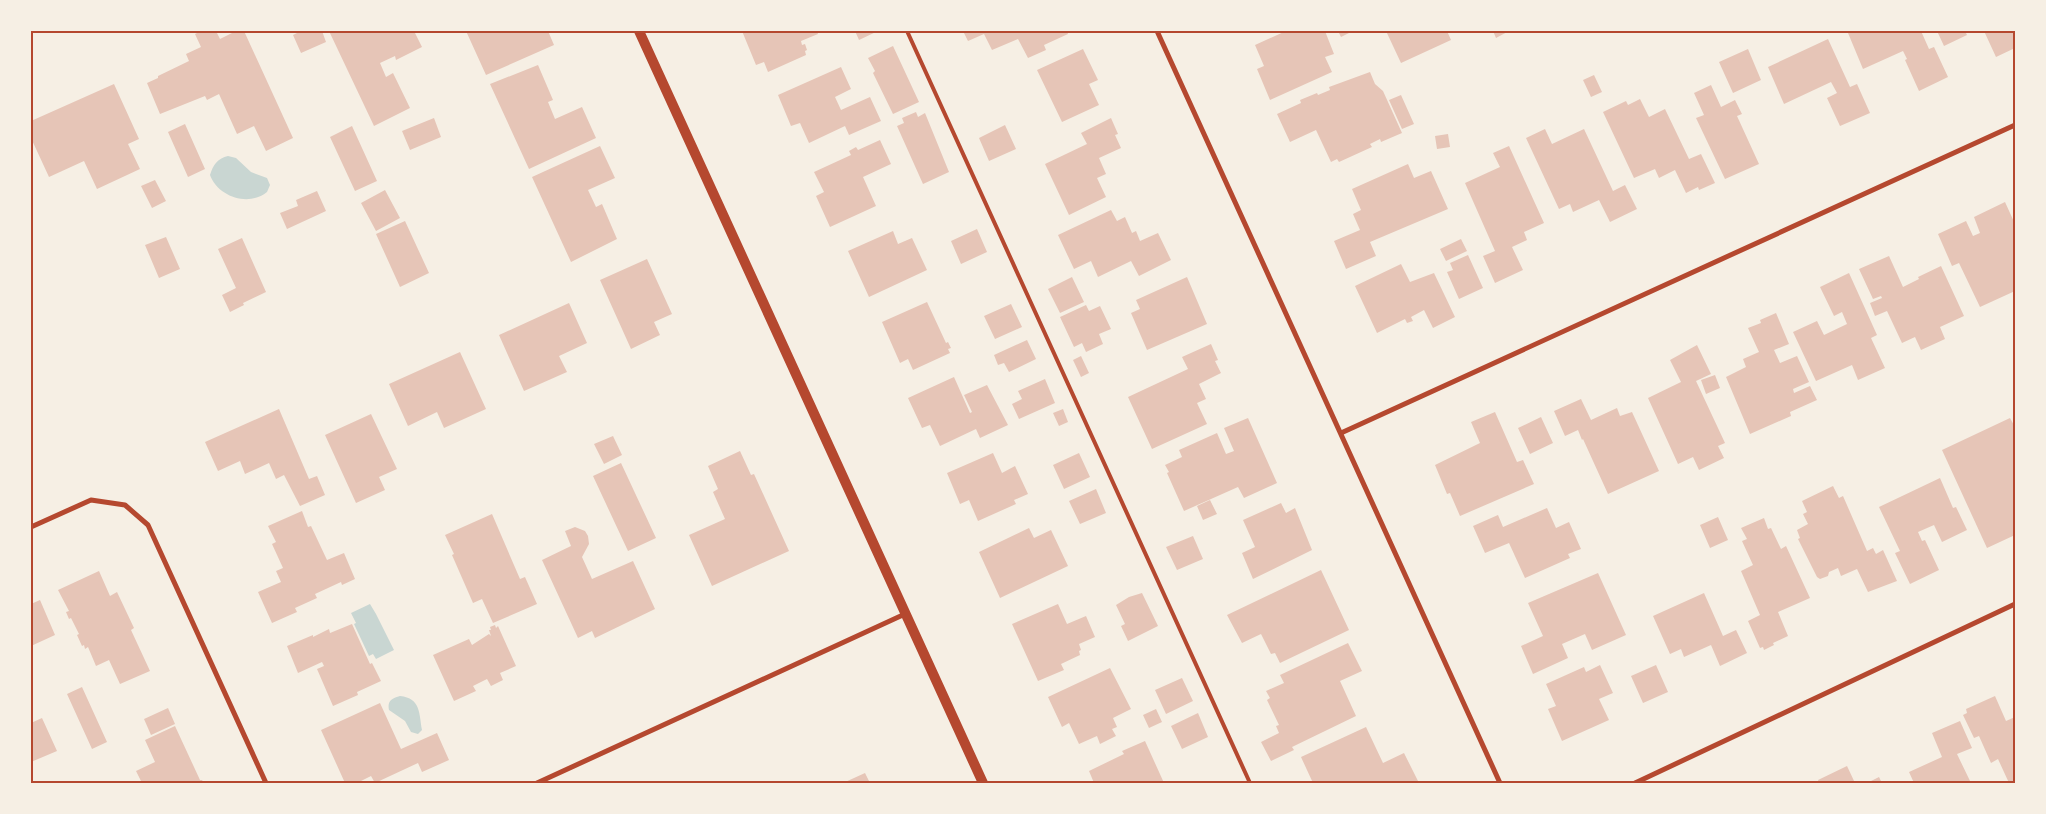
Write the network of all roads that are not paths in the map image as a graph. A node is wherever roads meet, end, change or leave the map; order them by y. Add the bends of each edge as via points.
1 (639, 31) edge
2 (906, 31) edge
3 (1157, 31) edge
4 (2015, 124) edge
5 (1341, 433) junction
6 (31, 527) edge
7 (2015, 604) edge
8 (905, 614) junction
9 (266, 783) edge
10 (537, 783) edge
11 (983, 783) edge
12 (1250, 783) edge
13 (1500, 783) edge
14 (1636, 783) edge

1 - 8 main road
2 - 12 lane
3 - 5 street
4 - 5 street
5 - 13 street
6 - 9 street via 91,500 125,505 148,525
7 - 14 street
8 - 10 street
8 - 11 main road

